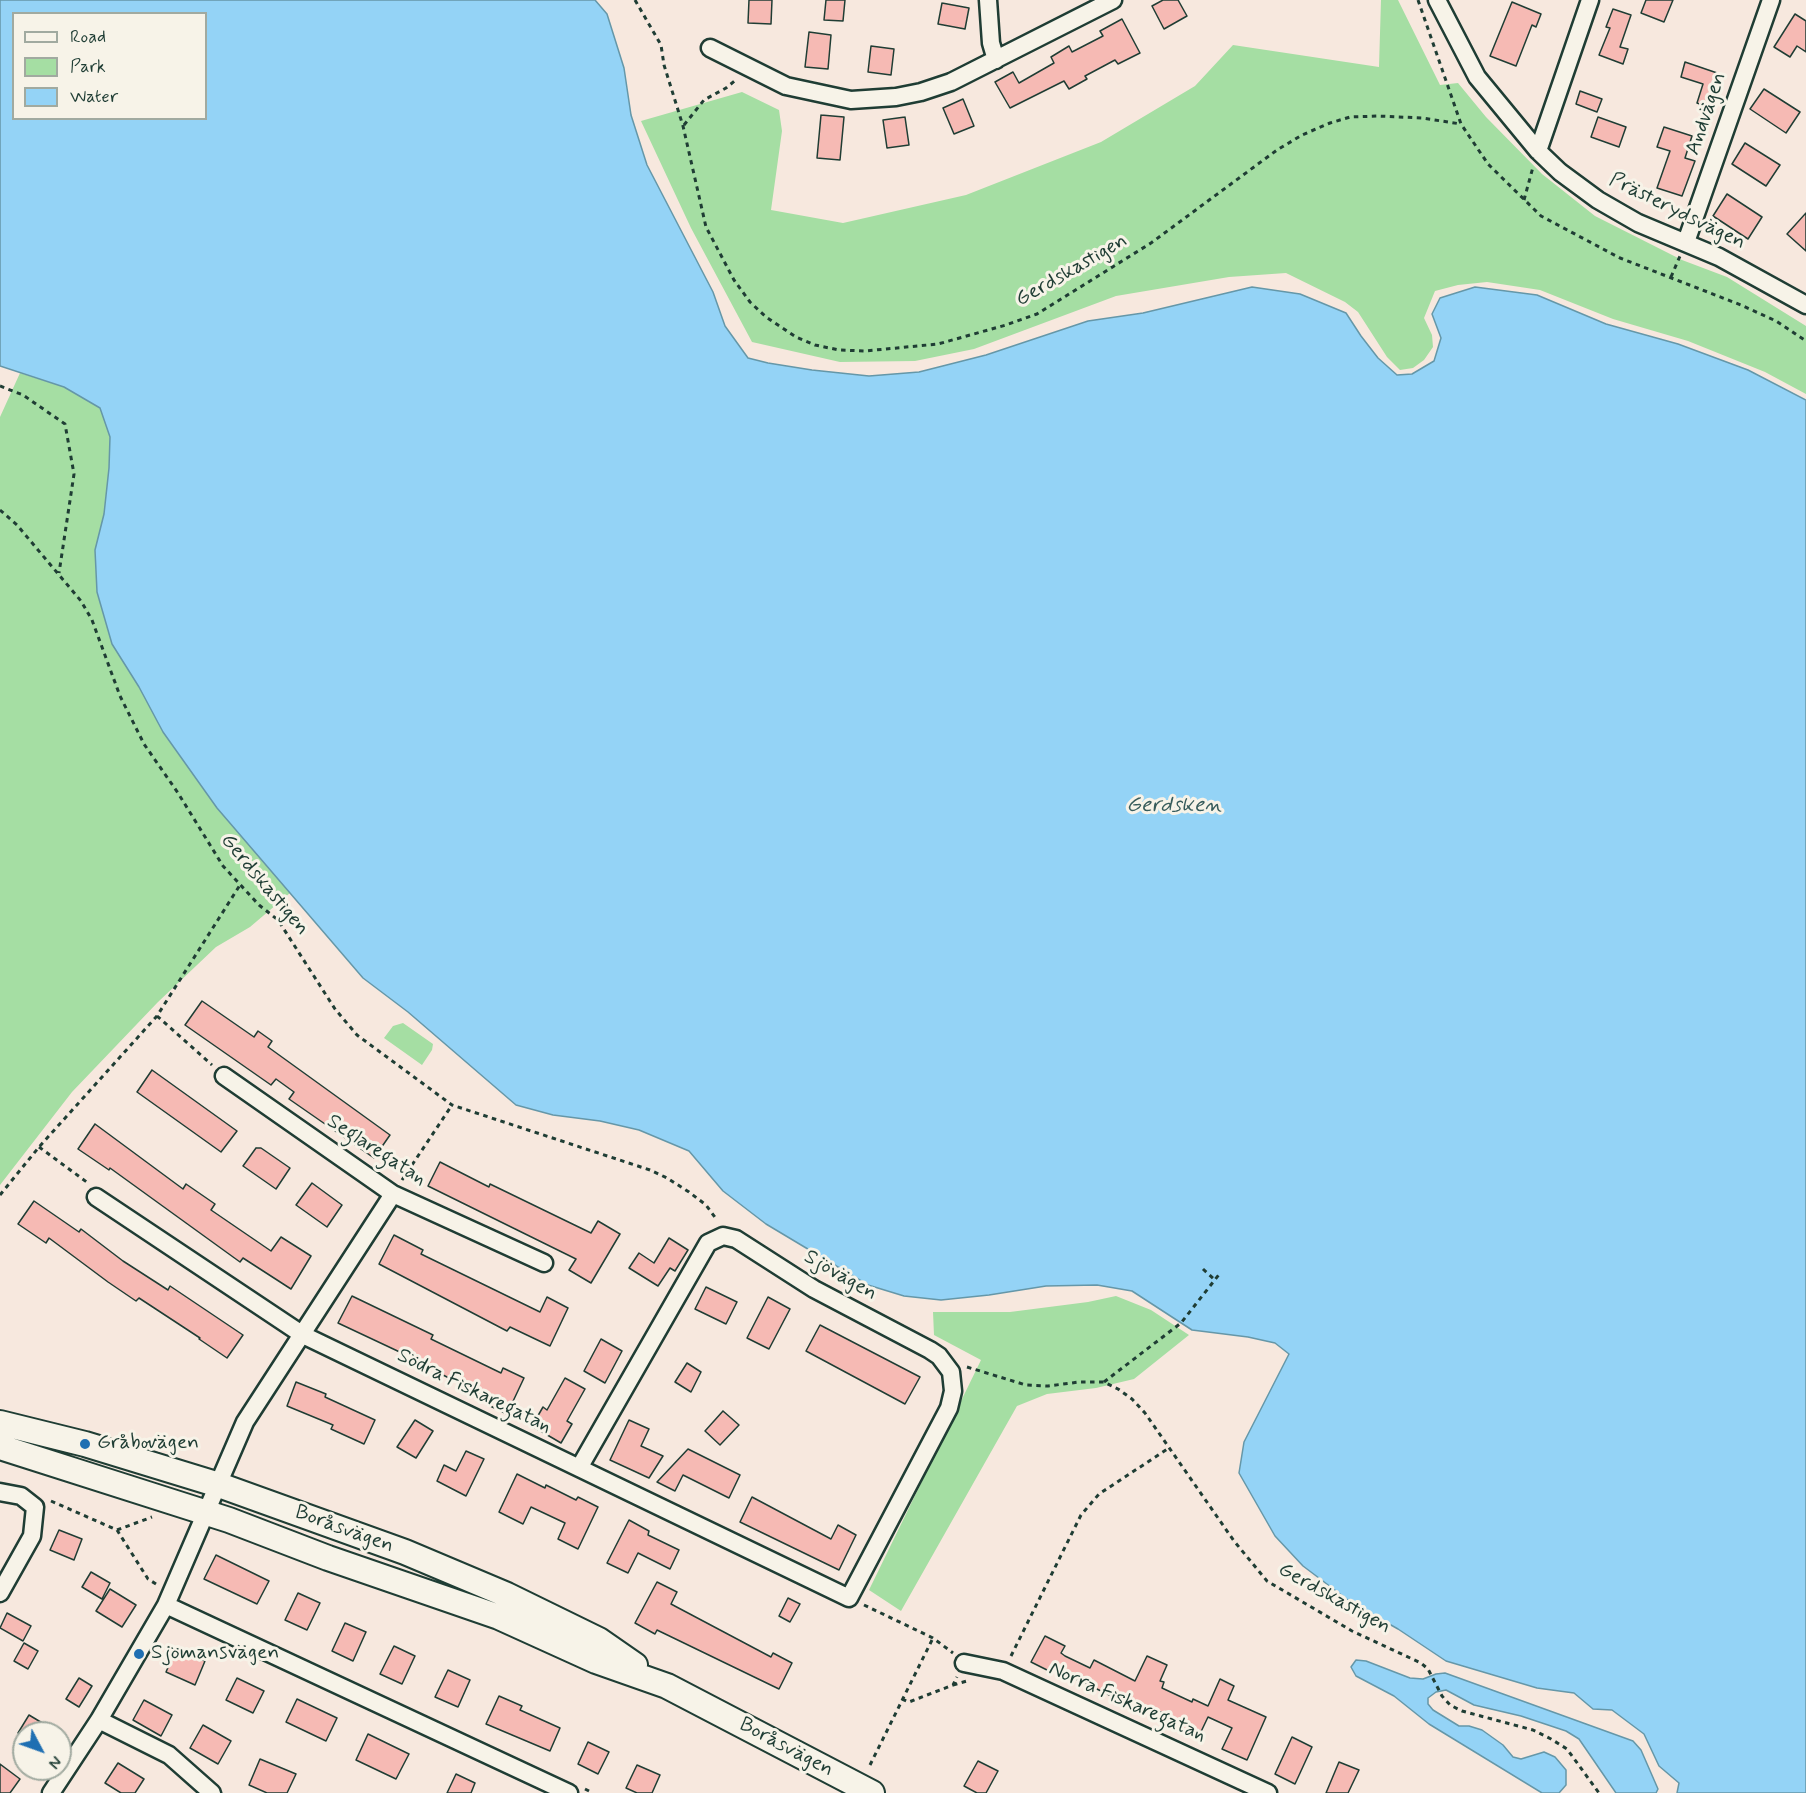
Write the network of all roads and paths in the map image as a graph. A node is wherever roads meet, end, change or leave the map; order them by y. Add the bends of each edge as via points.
1 (635, 0) edge
2 (988, 0) edge
3 (1113, 0) edge
4 (1437, 0) edge
5 (1590, 0) edge
6 (1771, 0) edge
7 (710, 48) dead end
8 (996, 60) junction
9 (750, 68) junction
10 (1461, 124) dead end
11 (683, 126) junction
12 (1538, 151) junction
13 (1524, 200) dead end
14 (1686, 242) junction
15 (1806, 305) edge
16 (0, 386) edge
17 (0, 510) edge
18 (59, 573) junction
19 (240, 885) junction
20 (157, 1016) junction
21 (224, 1076) joint
22 (452, 1105) junction
23 (39, 1147) junction
24 (393, 1194) junction
25 (0, 1195) edge
26 (96, 1197) joint
27 (723, 1236) junction
28 (544, 1263) dead end
29 (1203, 1269) dead end
30 (1221, 1272) dead end
31 (1216, 1281) junction
32 (303, 1335) junction
33 (951, 1372) junction
34 (1104, 1382) junction
35 (0, 1423) edge
36 (0, 1448) edge
37 (1169, 1448) junction
38 (579, 1468) junction
39 (219, 1485) junction
40 (0, 1492) edge
41 (168, 1501) junction
42 (206, 1513) junction
43 (117, 1530) dead end
44 (0, 1593) edge
45 (849, 1598) junction
46 (166, 1605) junction
47 (933, 1638) junction
48 (964, 1663) junction
49 (1003, 1671) junction
50 (667, 1686) junction
51 (902, 1699) junction
52 (99, 1720) junction
53 (870, 1765) dead end
54 (51, 1793) edge
55 (212, 1793) edge
56 (569, 1793) edge
57 (872, 1793) edge
58 (1268, 1793) edge
59 (1599, 1793) edge

1 - 11 path, Gerdskastigen via 662,45 664,66
2 - 8 street
3 - 8 street
4 - 12 street, Prästerydsvägen via 1477,78
5 - 12 street
6 - 14 street, Andvägen
7 - 9 street
8 - 9 street via 921,92 851,100 786,86
9 - 11 path via 704,100
10 - 11 path, Gerdskastigen via 1378,116 1350,117 1330,123 1277,150 1150,243 1037,314 938,344 865,351 839,350 796,337 750,302 706,227
12 - 13 path
12 - 14 street, Prästerydsvägen via 1598,200 1638,223
14 - 15 street, Prästerydsvägen
16 - 18 path via 23,395 65,424 74,474
17 - 18 path, Gerdskastigen
18 - 19 path, Gerdskastigen via 92,620 120,696 144,744 223,866
19 - 20 path
19 - 22 path, Gerdskastigen via 278,920 335,1009 357,1035
20 - 21 path
20 - 23 path
21 - 24 street, Seglaregatan
22 - 24 path
22 - 27 path, Gerdskastigen via 667,1178 706,1205
23 - 25 path
23 - 26 path via 87,1180
24 - 28 street, Seglaregatan
24 - 32 street
26 - 32 street, Södra Fiskaregatan
27 - 33 street, Sjövägen via 736,1239 814,1289 930,1350
27 - 38 street via 708,1244
29 - 31 path
30 - 31 path
31 - 34 path via 1181,1323
32 - 38 street, Södra Fiskaregatan
32 - 39 street via 245,1422
33 - 34 path via 967,1367 1026,1385
33 - 45 street via 953,1391 949,1408
34 - 37 path, Gerdskastigen via 1138,1406
35 - 39 main road, Boråsvägen
36 - 41 main road, Boråsvägen
37 - 49 path via 1100,1494 1082,1515
37 - 59 path, Gerdskastigen via 1267,1581 1352,1632 1421,1663 1450,1705 1533,1731 1567,1749
38 - 45 street, Södra Fiskaregatan
39 - 42 street
39 - 50 main road, Boråsvägen via 405,1552 507,1595 599,1640
40 - 44 street via 21,1496 35,1507 32,1536
41 - 42 main road, Boråsvägen
41 - 43 path via 164,1514
42 - 46 street
42 - 50 main road, Boråsvägen via 498,1617
45 - 47 path
46 - 52 street
46 - 56 street
47 - 48 path
47 - 51 path
48 - 49 street, Norra Fiskaregatan
48 - 51 path via 953,1685 909,1702
49 - 58 street, Norra Fiskaregatan
50 - 57 main road, Boråsvägen
51 - 53 path
52 - 54 street
52 - 55 street via 170,1755

